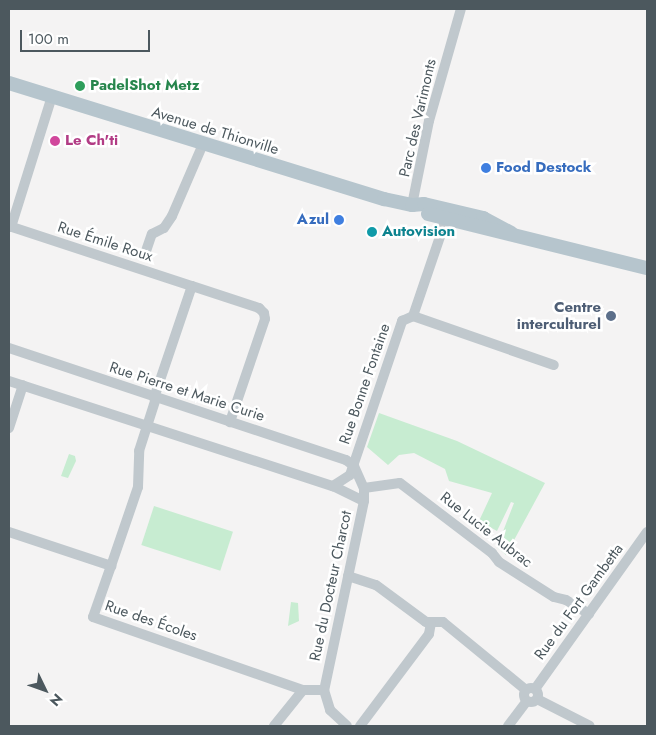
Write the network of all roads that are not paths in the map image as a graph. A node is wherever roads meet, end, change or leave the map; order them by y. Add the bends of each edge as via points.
1 (461, 9) edge
2 (9, 83) edge
3 (52, 96) junction
4 (202, 144) junction
5 (412, 206) junction
6 (448, 214) junction
7 (10, 227) edge
8 (146, 251) dead end
9 (647, 268) edge
10 (192, 286) junction
11 (413, 316) junction
12 (9, 348) edge
13 (554, 365) dead end
14 (9, 380) edge
15 (23, 385) junction
16 (155, 398) junction
17 (230, 422) junction
18 (147, 426) junction
19 (9, 428) edge
20 (354, 466) junction
21 (334, 486) junction
22 (364, 488) junction
23 (364, 501) junction
24 (9, 532) edge
25 (647, 532) edge
26 (111, 566) junction
27 (348, 576) junction
28 (589, 614) junction
29 (431, 623) junction
30 (303, 690) junction
31 (324, 690) junction
32 (531, 695) junction
33 (274, 726) edge
34 (347, 726) edge
35 (360, 726) edge
36 (508, 726) edge
37 (590, 726) edge

1 - 5 street, Parc des Varimonts via 429,121
2 - 3 main road, Avenue de Thionville
3 - 4 main road, Avenue de Thionville
3 - 7 street
4 - 5 main road, Avenue de Thionville
4 - 8 street via 168,224 152,234
5 - 6 main road, Avenue de Thionville via 424,204
6 - 9 main road, Avenue de Thionville via 483,218 511,233
6 - 11 street
7 - 10 street, Rue Émile Roux
10 - 16 street
10 - 17 street, Rue Émile Roux via 259,308 264,313 265,319
11 - 13 street
11 - 20 street, Rue Bonne Fontaine via 402,321
12 - 16 street, Rue Pierre et Marie Curie
14 - 15 street
15 - 18 street
15 - 19 street
16 - 17 street, Rue Pierre et Marie Curie
16 - 18 street
17 - 20 street, Rue Pierre et Marie Curie via 346,460
18 - 21 street
18 - 26 street via 137,458 138,487
20 - 21 street via 343,482
20 - 22 street
21 - 23 street
22 - 23 street, Rue du Docteur Charcot
22 - 28 street, Rue Lucie Aubrac via 400,483 492,553 499,562 554,597 566,600
23 - 27 street, Rue du Docteur Charcot
24 - 26 street
25 - 28 street, Rue du Fort Gambetta
26 - 30 street, Rue des Écoles via 94,617
27 - 29 street via 376,585
27 - 31 street, Rue du Docteur Charcot
28 - 32 street, Rue du Fort Gambetta
29 - 32 street via 443,622 452,628
29 - 35 street via 428,634
30 - 31 street, Rue des Écoles
30 - 33 street
31 - 34 street via 330,710
32 - 36 street, Rue du Fort Gambetta
32 - 37 street

